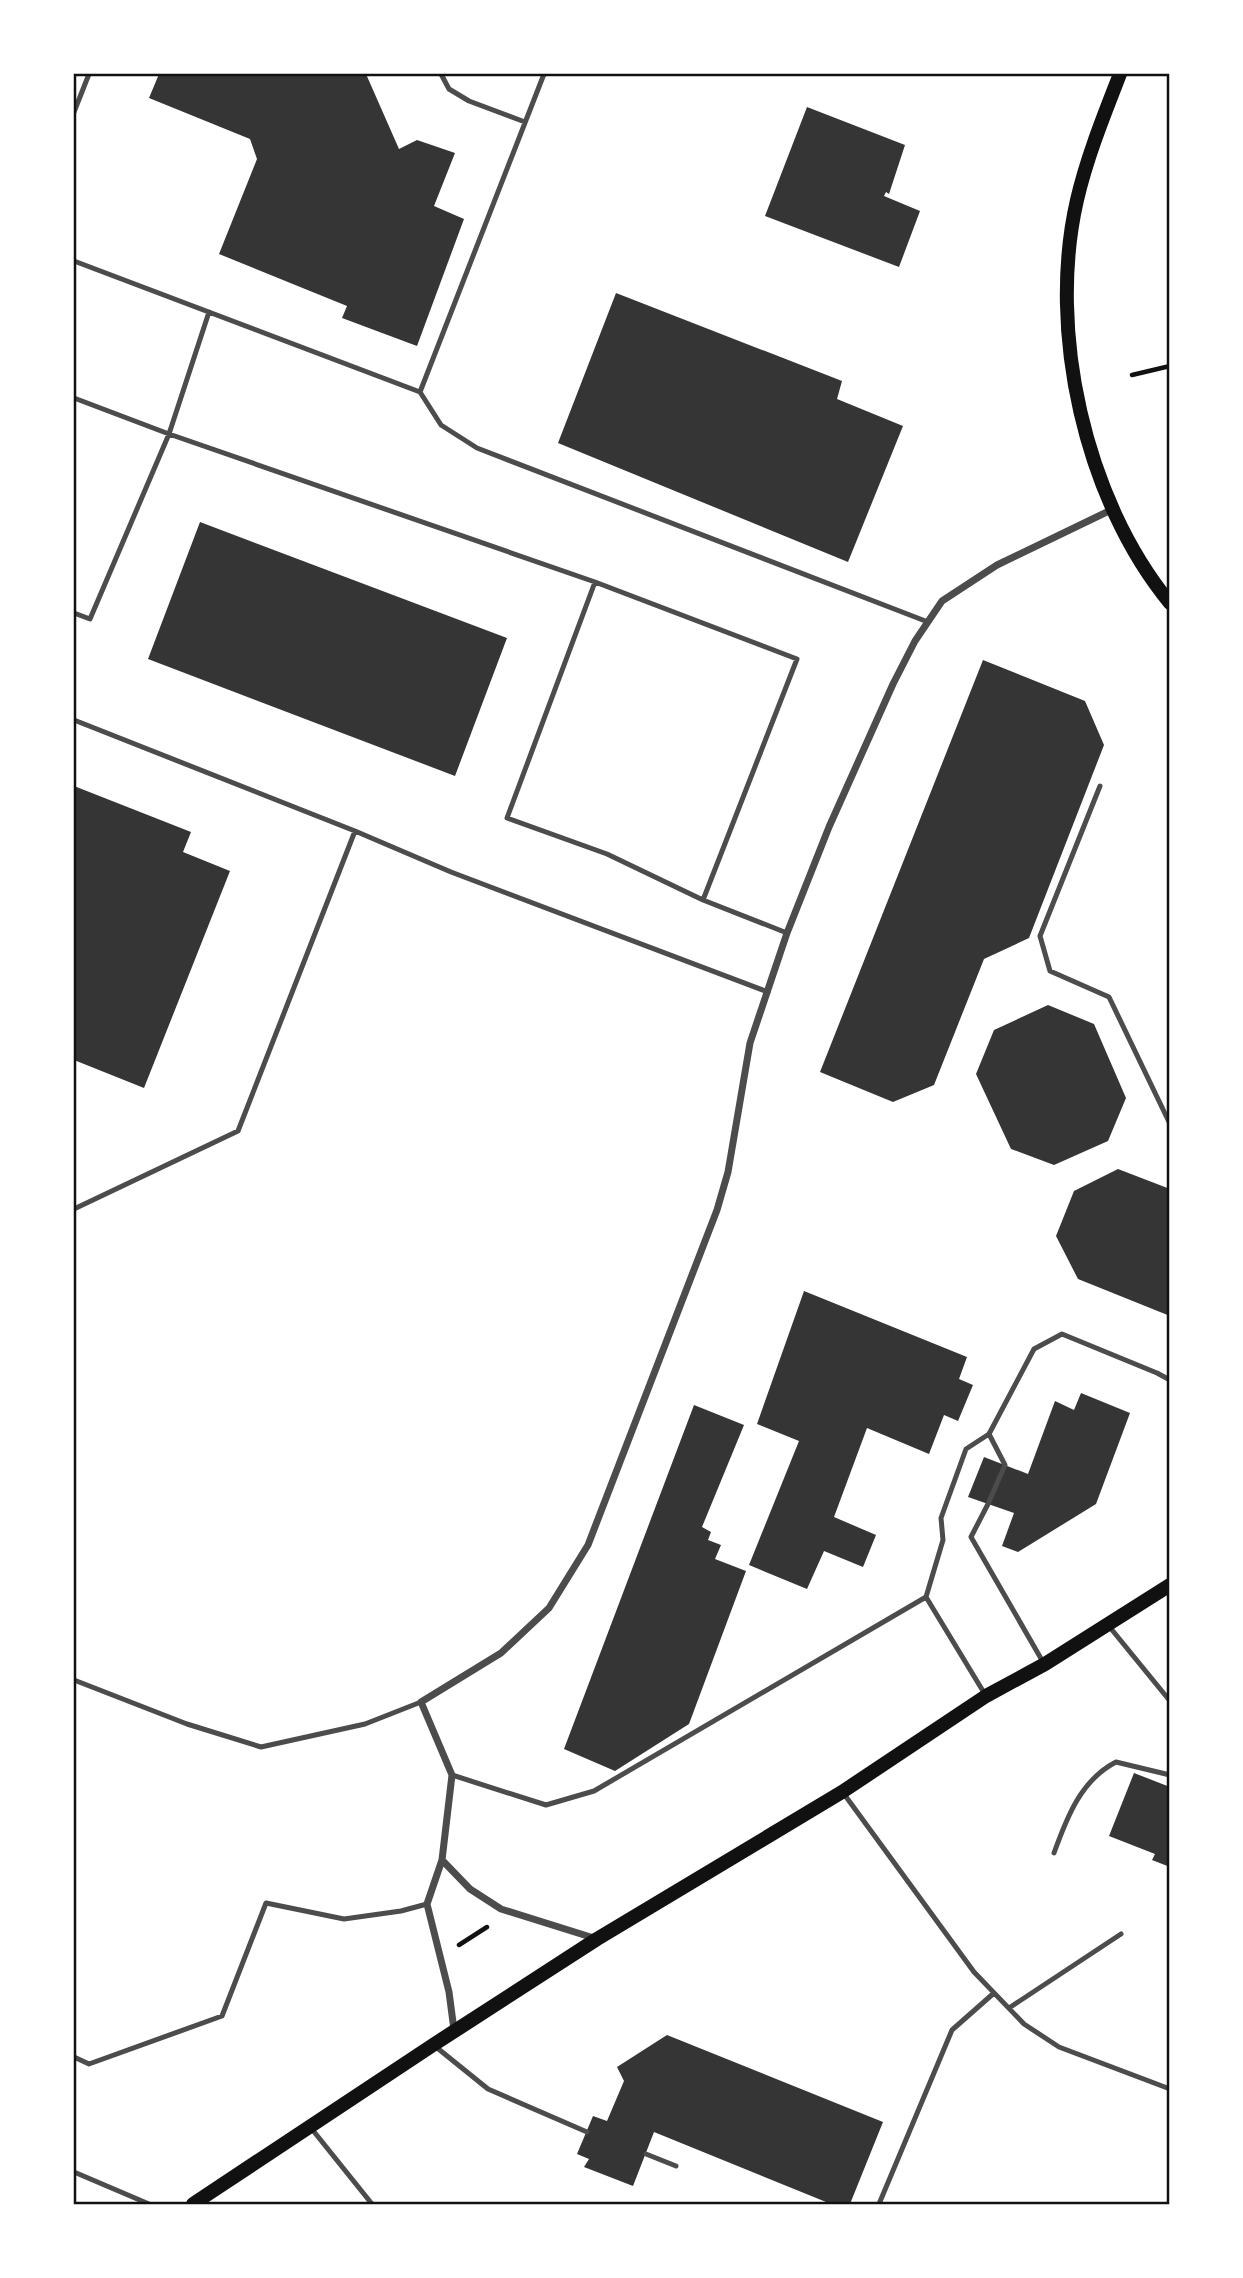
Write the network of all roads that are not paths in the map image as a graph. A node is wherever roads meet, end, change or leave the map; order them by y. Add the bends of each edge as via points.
1 (89, 74) edge
2 (441, 74) edge
3 (544, 74) edge
4 (1119, 74) edge
5 (74, 112) edge
6 (526, 121) junction
7 (74, 261) edge
8 (209, 312) junction
9 (420, 392) junction
10 (74, 398) edge
11 (169, 434) junction
12 (1113, 509) junction
13 (595, 582) junction
14 (1170, 603) edge
15 (74, 613) edge
16 (928, 622) junction
17 (74, 720) edge
18 (1100, 786) dead end
19 (355, 831) junction
20 (704, 900) junction
21 (787, 933) junction
22 (768, 992) junction
23 (1169, 1121) edge
24 (74, 1209) edge
25 (1170, 1380) edge
26 (989, 1434) junction
27 (1170, 1585) edge
28 (926, 1598) junction
29 (1107, 1624) junction
30 (1045, 1664) junction
31 (74, 1680) edge
32 (986, 1696) junction
33 (1170, 1701) edge
34 (421, 1702) junction
35 (1170, 1774) edge
36 (452, 1775) junction
37 (842, 1792) junction
38 (1054, 1853) dead end
39 (442, 1860) junction
40 (427, 1904) junction
41 (1121, 1934) dead end
42 (597, 1939) junction
43 (994, 1993) junction
44 (1009, 2008) junction
45 (454, 2031) junction
46 (433, 2045) junction
47 (74, 2057) edge
48 (1170, 2089) edge
49 (310, 2127) junction
50 (587, 2132) dead end
51 (646, 2154) dead end
52 (676, 2166) dead end
53 (74, 2172) edge
54 (149, 2204) edge
55 (193, 2204) edge
56 (372, 2204) edge
57 (879, 2204) edge

1 - 5 lane
2 - 6 lane via 449,89 469,101
3 - 6 lane
4 - 12 main road via 1077,200 1067,296 1072,370 1092,456
6 - 9 lane
7 - 8 lane
8 - 9 lane
8 - 11 lane
9 - 16 lane via 441,425 477,448
10 - 11 lane
11 - 13 lane
11 - 15 lane via 90,620
12 - 14 main road via 1143,566
12 - 16 street via 997,565 942,601
13 - 20 lane via 507,818 607,854
13 - 20 lane via 797,659
16 - 21 street via 893,684
17 - 19 lane
18 - 23 lane via 1040,936 1050,971 1109,997
19 - 22 lane via 463,877
19 - 24 lane via 238,1131
20 - 21 lane
21 - 22 street
22 - 34 street via 750,1043 717,1210 588,1545 549,1608 501,1653
25 - 26 lane via 1062,1334 1034,1349
26 - 28 lane via 966,1449 941,1518 943,1540
26 - 30 lane via 1005,1465 971,1537
27 - 29 main road
28 - 32 lane
28 - 36 lane via 594,1791 546,1805
29 - 30 main road
29 - 33 lane
30 - 32 main road
31 - 34 lane via 261,1747 365,1724
32 - 37 main road
34 - 36 street
35 - 38 lane via 1115,1762 1101,1769 1080,1794
36 - 39 street
37 - 42 main road
37 - 43 lane
39 - 40 street
39 - 42 street via 470,1889 501,1909
40 - 45 street
40 - 47 lane via 344,1919 266,1903 222,2016 89,2064
41 - 44 lane
42 - 45 main road
43 - 44 lane
43 - 57 lane via 952,2030
44 - 48 lane via 1059,2047
45 - 46 main road
46 - 49 main road
46 - 50 lane via 488,2089
49 - 55 main road
49 - 56 lane
51 - 52 lane
53 - 54 lane

